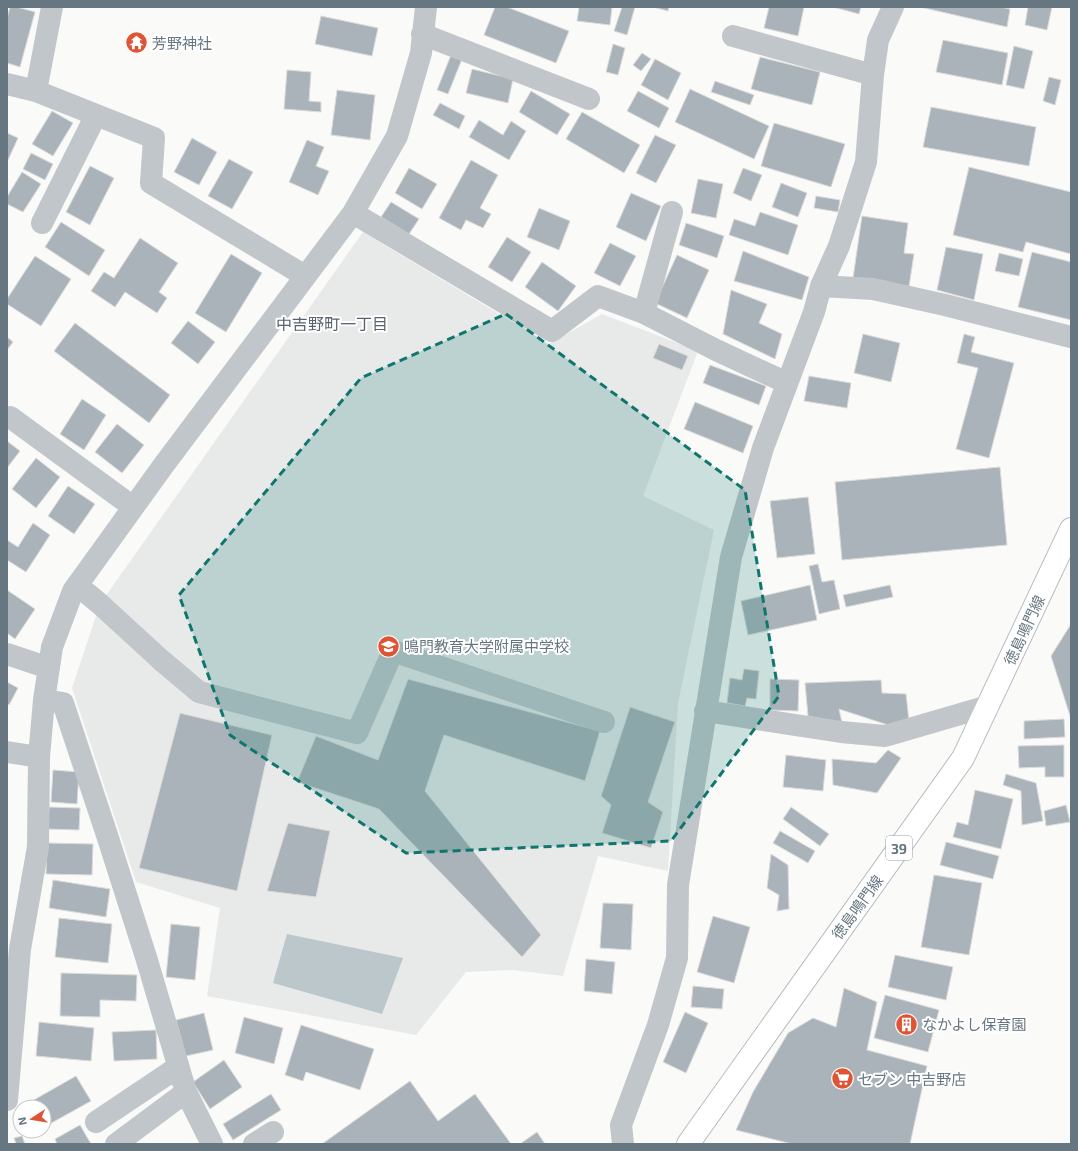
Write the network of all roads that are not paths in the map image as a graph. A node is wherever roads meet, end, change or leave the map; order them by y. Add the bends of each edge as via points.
1 (52, 7) edge
2 (426, 7) edge
3 (893, 7) edge
4 (422, 34) junction
5 (733, 36) dead end
6 (873, 75) junction
7 (7, 84) edge
8 (36, 91) junction
9 (588, 99) dead end
10 (96, 115) junction
11 (672, 212) dead end
12 (353, 213) junction
13 (42, 223) dead end
14 (305, 276) junction
15 (821, 286) junction
16 (644, 313) junction
17 (1071, 337) edge
18 (787, 383) junction
19 (10, 417) dead end
20 (133, 506) junction
21 (1071, 529) edge
22 (77, 585) junction
23 (7, 654) edge
24 (49, 668) junction
25 (44, 700) junction
26 (988, 706) junction
27 (705, 711) junction
28 (604, 722) dead end
29 (7, 752) edge
30 (38, 758) junction
31 (178, 1067) junction
32 (186, 1092) junction
33 (7, 1100) edge
34 (96, 1122) dead end
35 (273, 1132) dead end
36 (116, 1144) edge
37 (212, 1144) edge
38 (254, 1144) edge
39 (623, 1144) edge
40 (688, 1144) edge

1 - 8 street
2 - 4 street
3 - 6 street via 878,40
4 - 9 street
4 - 12 street via 421,53 398,136
5 - 6 street
6 - 15 street via 866,162 839,246
7 - 8 street
8 - 10 street
10 - 13 street
10 - 14 street via 154,138 151,183
11 - 16 street
12 - 14 street
12 - 16 street via 552,331 598,296
14 - 20 street
15 - 17 street via 873,289
15 - 18 street
16 - 18 street
18 - 27 street via 763,448 730,557
19 - 20 street
20 - 22 street
21 - 26 main road, 徳島鳴門線 / 39
22 - 24 street via 52,647
22 - 28 street via 199,692 357,733 393,651
23 - 24 street
24 - 25 street
25 - 30 street
25 - 31 street via 63,703 146,957
26 - 27 street via 885,736 841,732
26 - 40 main road, 徳島鳴門線 / 39 via 963,758
27 - 39 street via 678,884 677,958 658,1024 621,1125
29 - 30 street
30 - 33 street via 38,847 20,949
31 - 32 street
31 - 34 street
32 - 36 street
32 - 37 street
35 - 38 street

